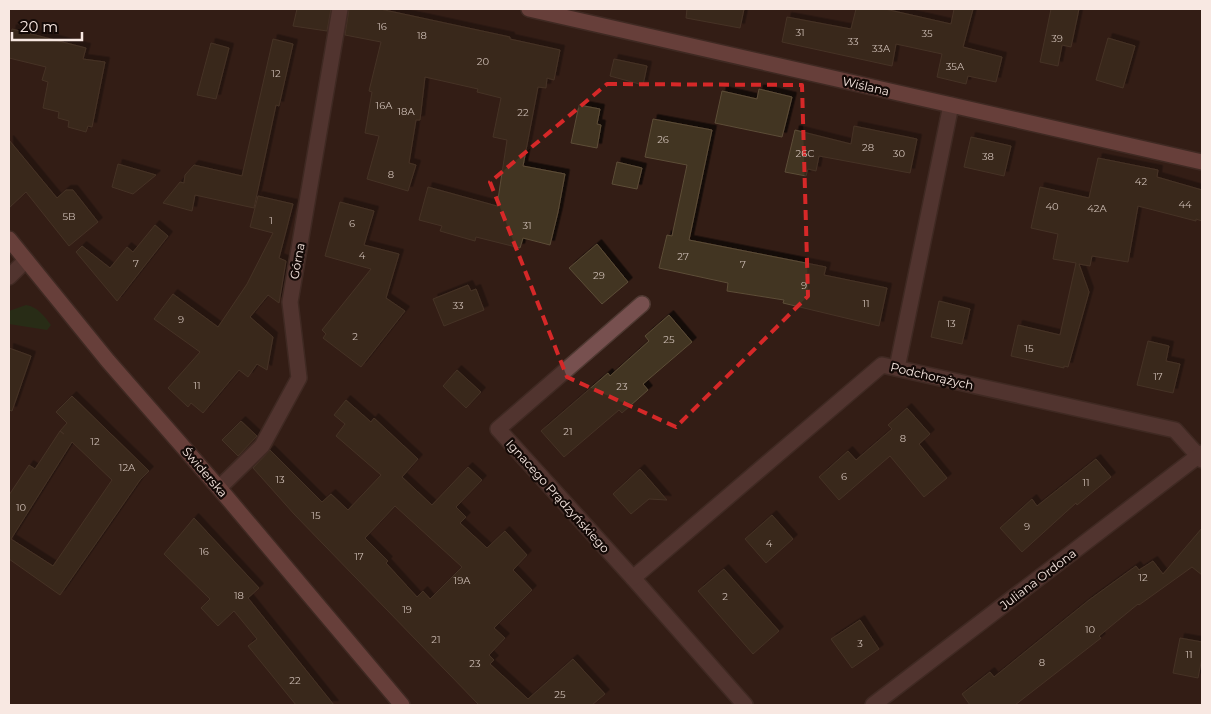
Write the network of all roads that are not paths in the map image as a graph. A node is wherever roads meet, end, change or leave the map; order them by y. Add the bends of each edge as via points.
1 (340, 9) edge
2 (529, 9) edge
3 (951, 105) junction
4 (1202, 162) edge
5 (9, 239) edge
6 (26, 260) junction
7 (9, 277) edge
8 (642, 304) dead end
9 (897, 368) junction
10 (1201, 457) edge
11 (219, 488) junction
12 (633, 578) junction
13 (402, 705) edge
14 (745, 705) edge
15 (873, 705) edge

1 - 11 street, Górna via 290,302 300,378 262,446
2 - 3 street, Wiślana
3 - 4 street, Wiślana
3 - 9 street
5 - 6 street, Świderska
6 - 7 street
6 - 11 street, Świderska via 108,361
8 - 12 street, Ignacego Prądzyńskiego via 498,429
9 - 10 street, Podchorążych via 1175,430
9 - 12 street, Podchorążych via 882,365
10 - 15 street, Juliana Ordona
11 - 13 street, Świderska
12 - 14 street, Ignacego Prądzyńskiego

